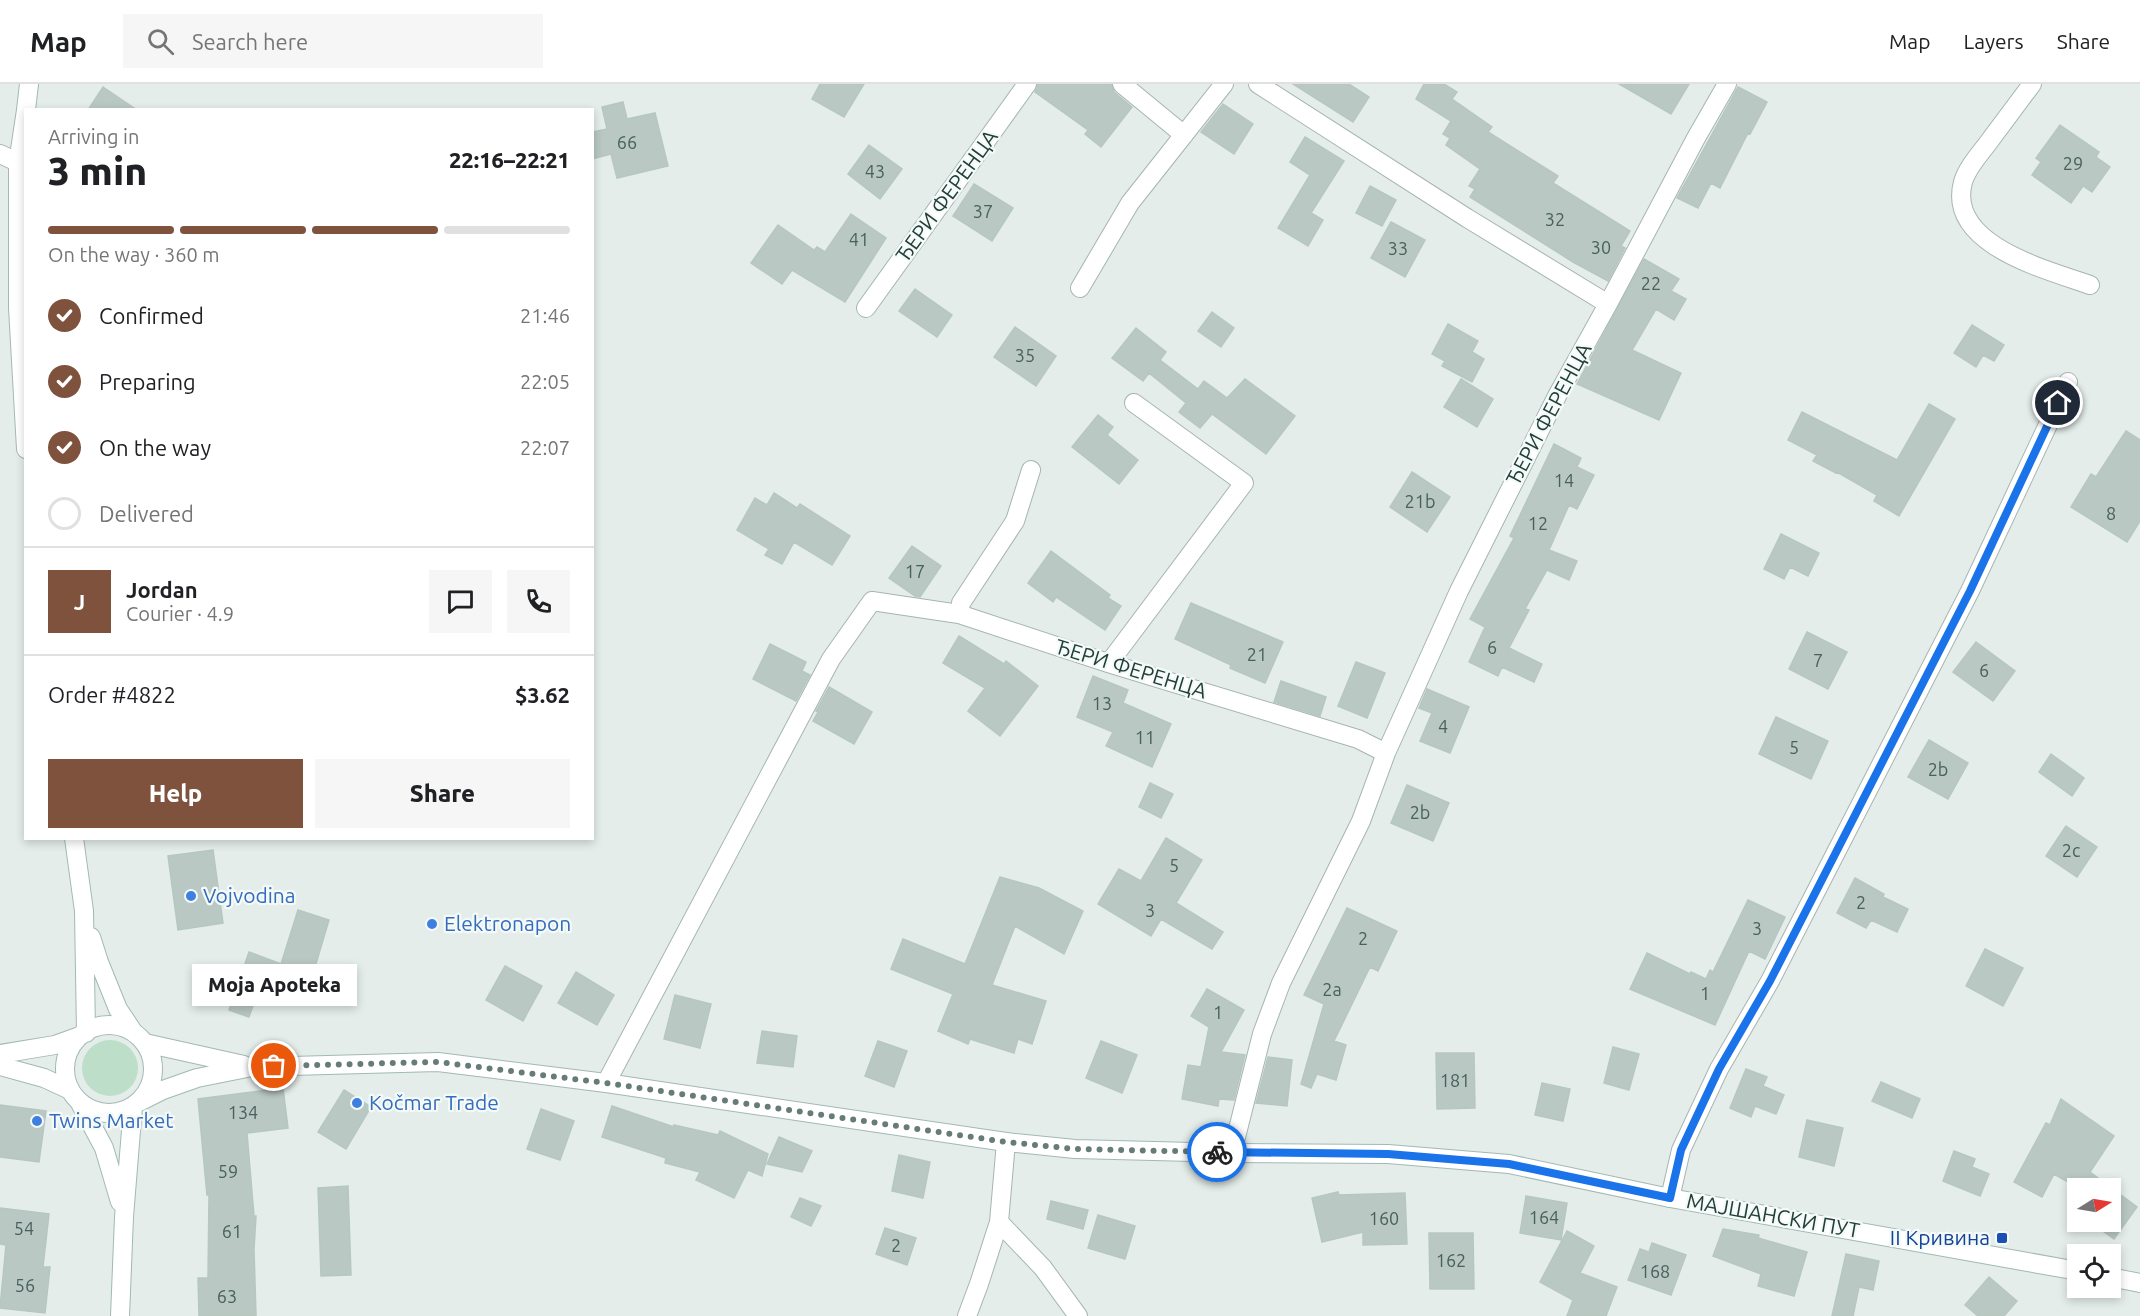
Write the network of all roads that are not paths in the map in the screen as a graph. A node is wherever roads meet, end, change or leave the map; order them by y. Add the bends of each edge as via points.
1 (29, 84) edge
2 (1028, 84) edge
3 (1122, 84) edge
4 (1224, 84) edge
5 (1257, 84) edge
6 (1727, 84) edge
7 (2032, 84) edge
8 (26, 108) edge
9 (1184, 135) junction
10 (24, 138) edge
11 (0, 154) edge
12 (22, 165) edge
13 (2090, 285) dead end
14 (1080, 288) dead end
15 (1608, 304) junction
16 (866, 308) dead end
17 (2068, 382) dead end
18 (1134, 403) dead end
19 (24, 413) edge
20 (1031, 470) dead end
21 (959, 614) junction
22 (1109, 663) junction
23 (1386, 753) junction
24 (74, 840) edge
25 (84, 911) junction
26 (83, 1034) junction
27 (140, 1038) junction
28 (0, 1054) edge
29 (0, 1066) edge
30 (252, 1067) junction
31 (606, 1083) junction
32 (75, 1095) junction
33 (136, 1104) junction
34 (1006, 1142) junction
35 (1232, 1153) junction
36 (1670, 1198) junction
37 (124, 1217) junction
38 (999, 1222) junction
39 (2067, 1269) edge
40 (2121, 1279) edge
41 (2140, 1283) edge
42 (120, 1316) edge
43 (967, 1316) edge
44 (1078, 1316) edge

1 - 8 street
2 - 16 street, ЂЕРИ ФЕРЕНЦА
3 - 9 street
4 - 9 street
5 - 15 street
6 - 15 street, ЂЕРИ ФЕРЕНЦА
7 - 13 street via 1963,182 1965,214 1982,238 2028,263
9 - 14 street via 1130,204
10 - 12 street
11 - 12 street
12 - 19 street via 18,308
15 - 23 street, ЂЕРИ ФЕРЕНЦА via 1511,483
17 - 36 street via 1970,591 1770,981 1719,1069 1681,1150
18 - 22 street via 1244,483
20 - 21 street via 1015,521 962,603
21 - 22 street, ЂЕРИ ФЕРЕНЦА
21 - 31 street, ЂЕРИ ФЕРЕНЦА via 873,602 831,659
22 - 23 street, ЂЕРИ ФЕРЕНЦА via 1358,739
23 - 35 street, ЂЕРИ ФЕРЕНЦА via 1361,821 1281,983 1262,1034
24 - 25 street
25 - 26 street
25 - 27 street via 118,1009
26 - 27 street via 107,1025 121,1027
26 - 28 street via 55,1045
26 - 32 street via 71,1047 66,1061 66,1076
27 - 30 street, МАЈШАНСКИ ПУТ
27 - 33 street via 151,1055 153,1067 147,1092
29 - 32 street via 44,1078
30 - 31 street, МАЈШАНСКИ ПУТ via 438,1062
30 - 33 street, МАЈШАНСКИ ПУТ via 197,1078
31 - 34 street, МАЈШАНСКИ ПУТ
32 - 33 street via 91,1109 104,1113 116,1113
32 - 37 street via 104,1148
33 - 37 street
34 - 35 street, МАЈШАНСКИ ПУТ via 1075,1149
34 - 38 street
35 - 36 street, МАЈШАНСКИ ПУТ via 1388,1154 1509,1164
36 - 39 street, МАЈШАНСКИ ПУТ
37 - 42 street
38 - 43 street
38 - 44 street via 1043,1268
40 - 41 street

